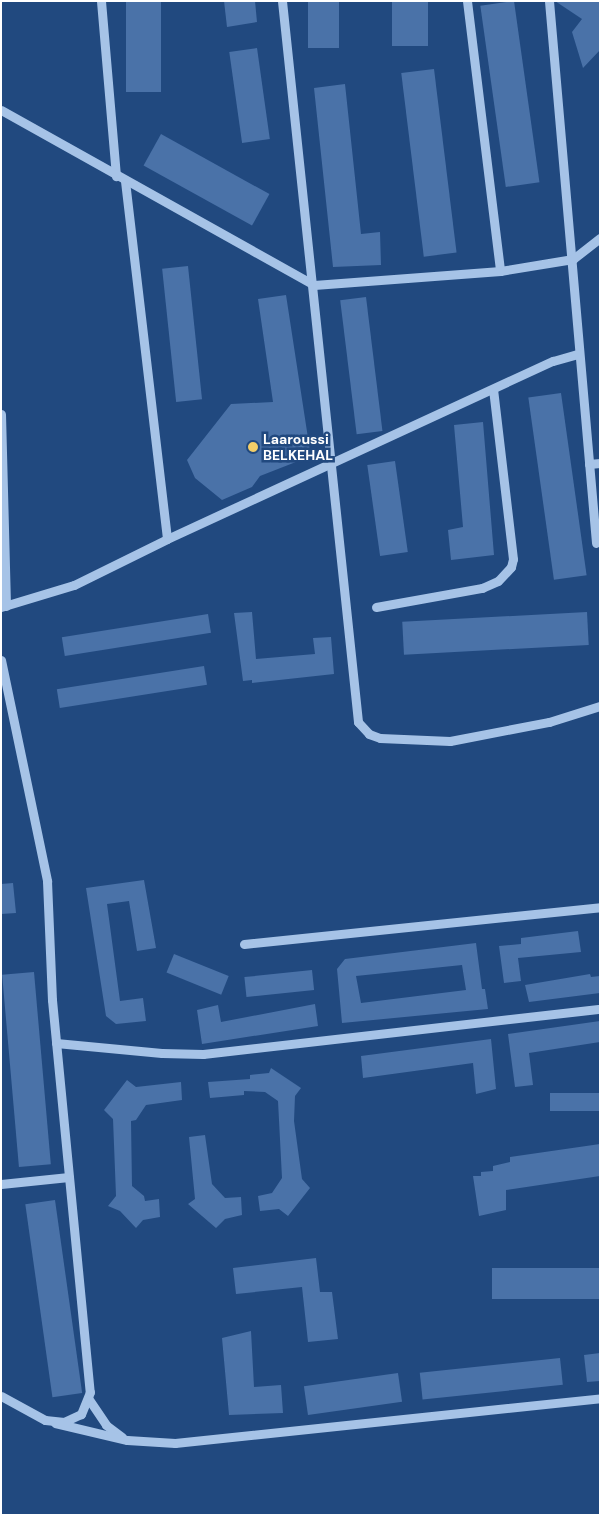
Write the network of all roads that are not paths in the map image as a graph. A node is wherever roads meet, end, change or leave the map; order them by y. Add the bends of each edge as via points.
1 (101, 1) edge
2 (282, 1) edge
3 (467, 1) edge
4 (549, 1) edge
5 (1, 110) edge
6 (116, 176) junction
7 (125, 181) junction
8 (600, 238) edge
9 (573, 259) junction
10 (500, 271) junction
11 (314, 285) junction
12 (578, 354) junction
13 (493, 389) junction
14 (1, 414) edge
15 (2, 436) edge
16 (330, 464) junction
17 (588, 464) junction
18 (600, 464) edge
19 (167, 539) junction
20 (596, 543) dead end
21 (376, 606) dead end
22 (3, 607) edge
23 (1, 660) edge
24 (600, 706) edge
25 (600, 907) edge
26 (244, 944) dead end
27 (600, 1009) edge
28 (56, 1043) junction
29 (69, 1177) junction
30 (1, 1184) edge
31 (1, 1396) edge
32 (88, 1398) junction
33 (600, 1398) edge
34 (45, 1420) junction
35 (126, 1440) junction

1 - 6 street
2 - 11 street
3 - 10 street
4 - 9 street
5 - 6 street
6 - 7 street
7 - 11 street
7 - 19 street
8 - 9 street
9 - 10 street
9 - 12 street
10 - 11 street
11 - 16 street
12 - 13 street via 553,361
12 - 17 street
13 - 16 street
13 - 21 street via 512,549 511,567 498,581 482,588
14 - 15 street
15 - 22 street
16 - 19 street
16 - 24 street via 356,715 362,729 380,738 450,741 549,722
17 - 18 street
17 - 20 street
19 - 22 street via 74,585
23 - 28 street via 47,881
25 - 26 street
27 - 28 street via 203,1054
28 - 29 street
29 - 30 street
29 - 32 street via 90,1392
31 - 34 street
32 - 34 street via 81,1414 74,1418 64,1422
32 - 35 street via 106,1426
33 - 35 street via 175,1443
34 - 35 street via 71,1429

